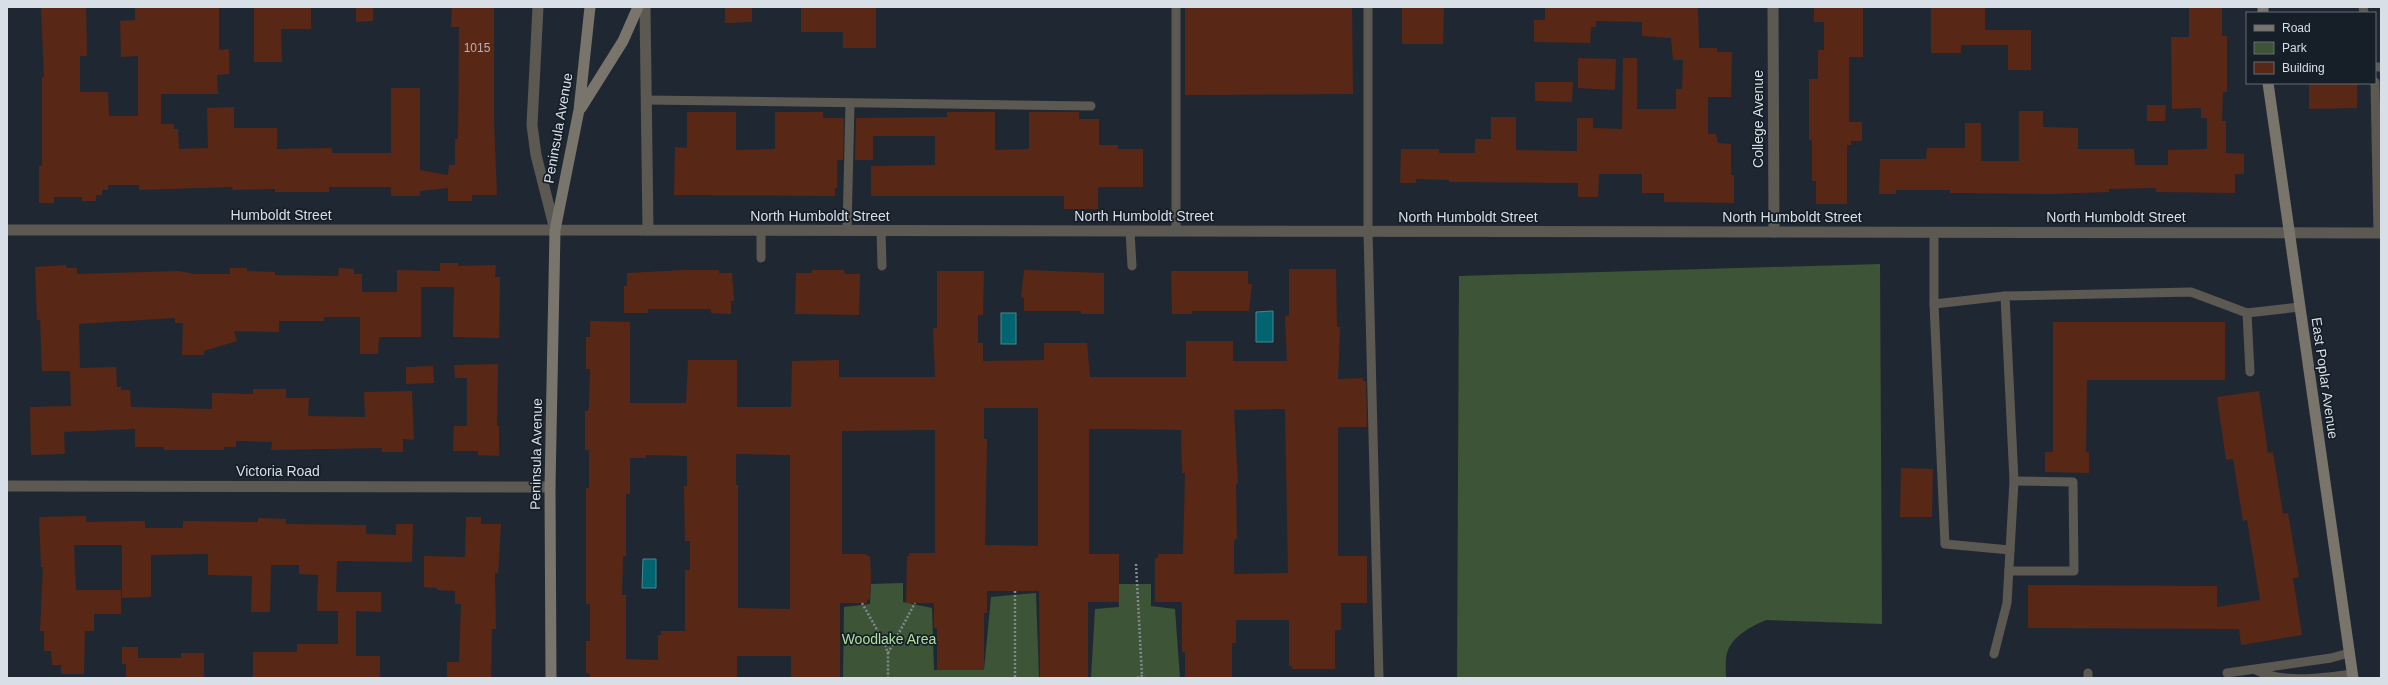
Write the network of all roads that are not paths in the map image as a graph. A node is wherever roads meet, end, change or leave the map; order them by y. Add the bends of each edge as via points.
1 (538, 7) edge
2 (590, 7) edge
3 (638, 7) edge
4 (645, 7) edge
5 (1176, 7) edge
6 (1368, 7) edge
7 (1773, 7) edge
8 (2268, 84) edge
9 (2375, 84) edge
10 (647, 100) junction
11 (850, 103) junction
12 (1091, 106) dead end
13 (579, 110) junction
14 (7, 230) edge
15 (555, 230) junction
16 (648, 230) junction
17 (847, 230) junction
18 (761, 231) junction
19 (881, 231) junction
20 (1130, 231) junction
21 (1176, 231) junction
22 (1368, 232) junction
23 (1774, 232) junction
24 (1934, 232) junction
25 (2289, 233) junction
26 (2379, 233) edge
27 (761, 258) dead end
28 (882, 266) dead end
29 (1132, 266) dead end
30 (2005, 296) junction
31 (1934, 304) junction
32 (2300, 307) junction
33 (2247, 313) junction
34 (2250, 372) dead end
35 (2014, 481) junction
36 (7, 486) edge
37 (550, 487) junction
38 (2010, 550) junction
39 (2009, 571) junction
40 (1994, 654) dead end
41 (2349, 654) junction
42 (2256, 670) junction
43 (2227, 673) dead end
44 (2352, 676) edge
45 (551, 678) edge
46 (1379, 678) edge
47 (2299, 678) edge

1 - 15 street, Peninsula Avenue via 532,125 536,155
2 - 13 main road, Peninsula Avenue
3 - 13 main road via 623,41
4 - 10 street
5 - 21 lane
6 - 22 lane
7 - 23 street, College Avenue
8 - 25 main road, East Poplar Avenue
9 - 26 lane
10 - 11 lane
10 - 16 street
11 - 12 lane
11 - 17 lane
13 - 15 main road, Peninsula Avenue
14 - 15 street, Humboldt Street
15 - 16 street, North Humboldt Street
15 - 37 main road, Peninsula Avenue
16 - 18 street, North Humboldt Street
17 - 18 street, North Humboldt Street
17 - 19 street, North Humboldt Street
18 - 27 lane
19 - 20 street, North Humboldt Street
19 - 28 lane
20 - 21 street, North Humboldt Street
20 - 29 lane
21 - 22 street, North Humboldt Street
22 - 23 street, North Humboldt Street
22 - 46 lane
23 - 24 street, North Humboldt Street
24 - 25 street, North Humboldt Street
24 - 31 lane
25 - 26 street, North Humboldt Street
25 - 32 main road, East Poplar Avenue
30 - 31 lane
30 - 33 lane via 2191,292
30 - 35 lane
31 - 38 lane via 1944,544
32 - 33 lane
32 - 41 main road, East Poplar Avenue
33 - 34 lane
35 - 38 lane
35 - 39 lane via 2073,482 2074,571
36 - 37 street, Victoria Road
37 - 45 main road, Peninsula Avenue
38 - 39 lane
39 - 40 lane via 2007,603
41 - 42 lane
41 - 44 main road, East Poplar Avenue
42 - 43 lane
42 - 47 lane via 2268,676
44 - 47 lane

